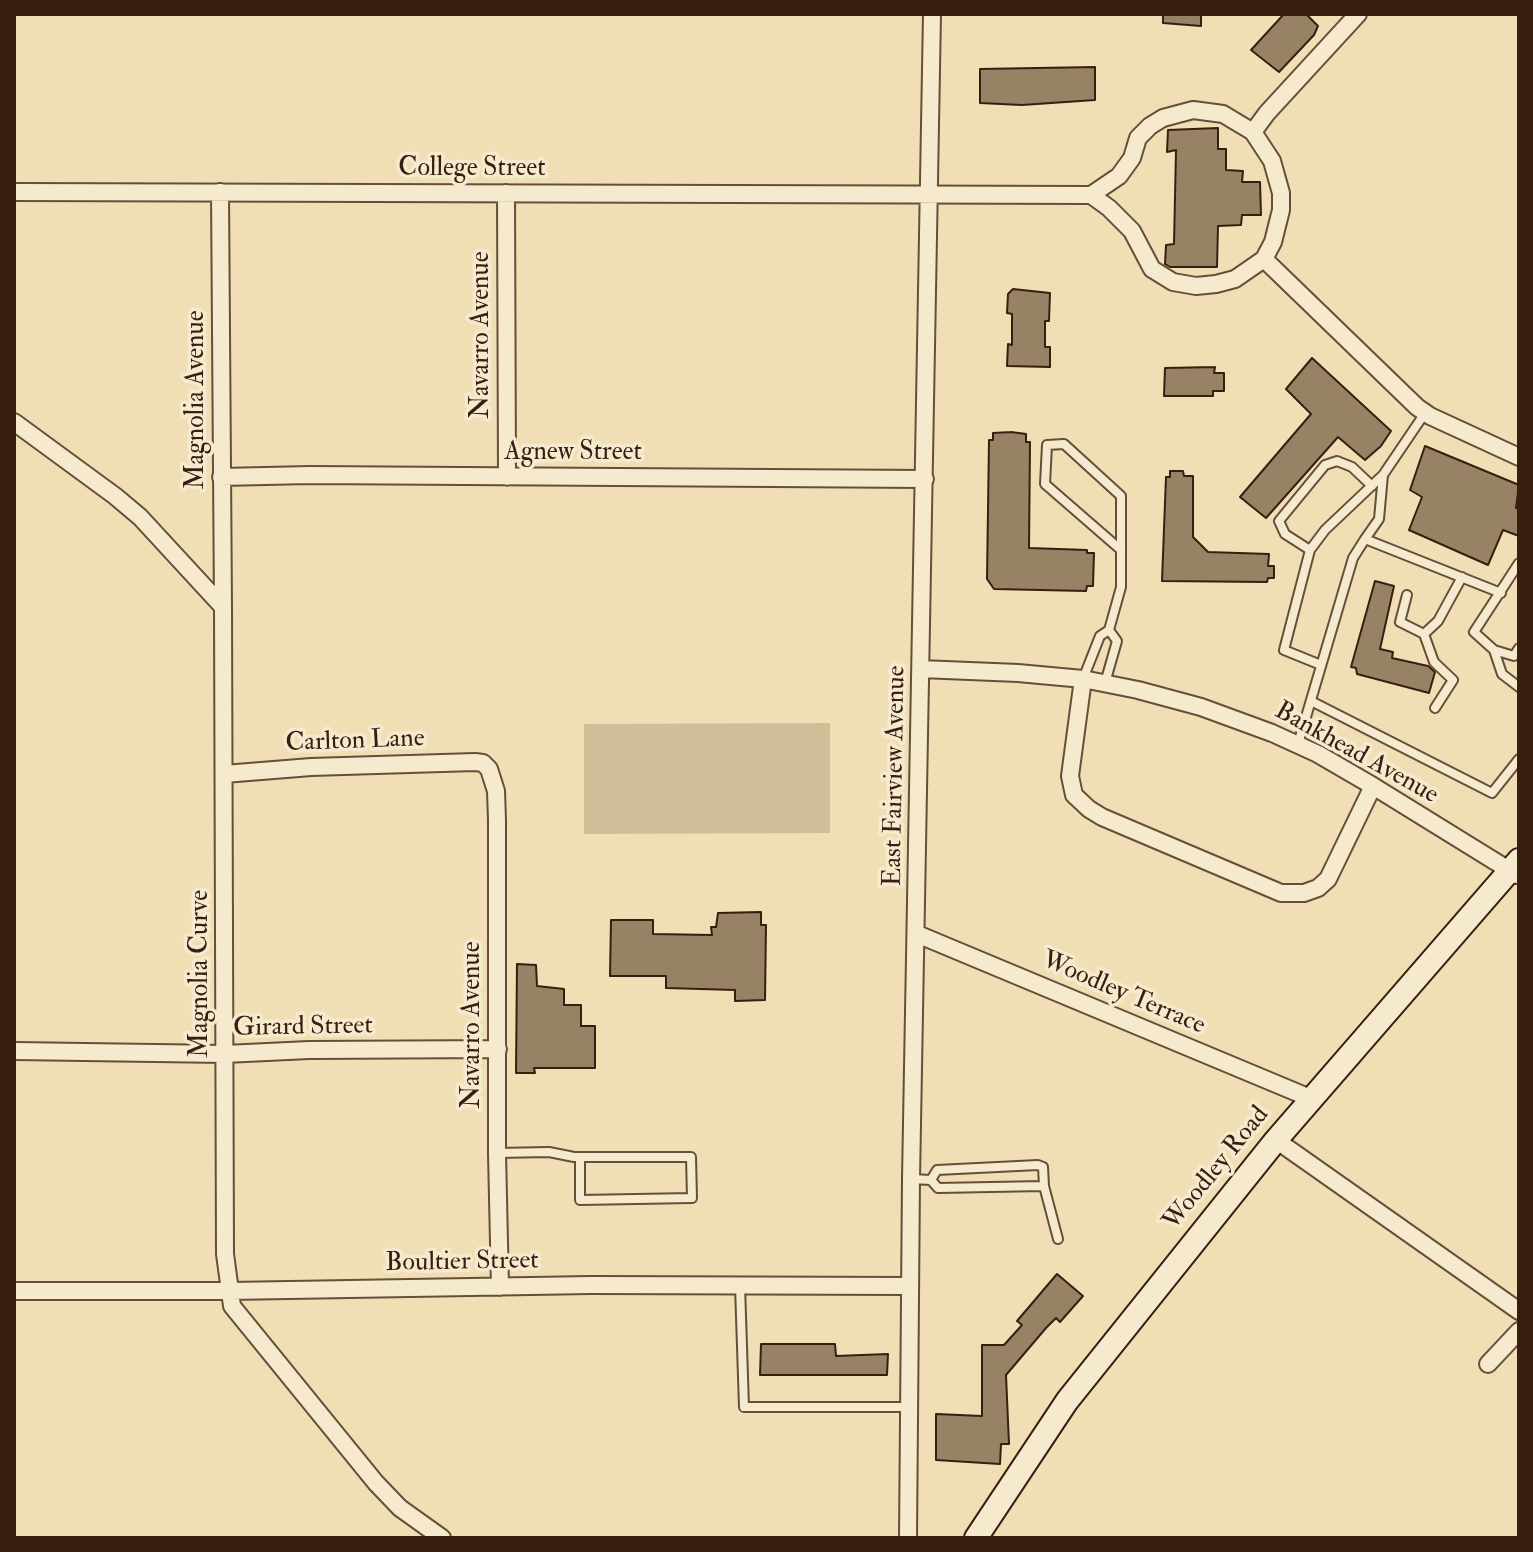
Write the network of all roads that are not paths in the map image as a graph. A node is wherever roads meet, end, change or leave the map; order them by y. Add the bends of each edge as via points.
1 (932, 14) edge
2 (1358, 14) edge
3 (1253, 132) junction
4 (14, 192) edge
5 (220, 192) junction
6 (506, 193) junction
7 (930, 195) junction
8 (1091, 195) junction
9 (1264, 259) junction
10 (1425, 413) junction
11 (14, 422) edge
12 (1519, 457) edge
13 (1383, 475) junction
14 (221, 477) junction
15 (507, 477) junction
16 (925, 479) junction
17 (1372, 486) junction
18 (1365, 539) junction
19 (1121, 550) junction
20 (1310, 550) junction
21 (1519, 563) edge
22 (1462, 577) junction
23 (1501, 593) junction
24 (1407, 595) dead end
25 (223, 607) junction
26 (1109, 630) junction
27 (1424, 634) junction
28 (1519, 648) edge
29 (1494, 650) junction
30 (1321, 665) junction
31 (921, 669) junction
32 (1083, 679) junction
33 (1105, 683) junction
34 (1519, 687) edge
35 (1311, 701) junction
36 (1435, 708) dead end
37 (1298, 745) junction
38 (1519, 759) edge
39 (487, 765) joint
40 (224, 774) junction
41 (1373, 786) junction
42 (1516, 869) edge
43 (917, 934) junction
44 (498, 1049) junction
45 (14, 1051) edge
46 (225, 1054) junction
47 (1310, 1098) junction
48 (1276, 1140) junction
49 (497, 1153) junction
50 (580, 1157) junction
51 (911, 1179) junction
52 (931, 1180) junction
53 (1044, 1186) junction
54 (1058, 1239) dead end
55 (740, 1286) junction
56 (910, 1286) junction
57 (500, 1287) junction
58 (14, 1291) edge
59 (229, 1291) junction
60 (1519, 1311) edge
61 (1519, 1331) edge
62 (1488, 1364) dead end
63 (909, 1407) junction
64 (980, 1535) edge
65 (442, 1538) edge
66 (908, 1538) edge

1 - 7 street, East Fairview Avenue
2 - 3 street
3 - 8 street via 1223,114 1178,112 1138,138 1119,176
3 - 9 street via 1272,161 1281,193 1279,227
4 - 5 street, College Street
5 - 6 street, College Street
5 - 14 street, Magnolia Avenue
6 - 7 street, College Street
6 - 15 street, Navarro Avenue
7 - 8 street, College Street
7 - 16 street, East Fairview Avenue
8 - 9 street via 1132,231 1152,269 1173,282 1216,284 1235,279
9 - 10 street
10 - 12 street
10 - 13 lane
11 - 25 street via 140,517
13 - 17 lane
13 - 18 lane via 1379,519
14 - 15 street, Agnew Street
14 - 25 street, Magnolia Avenue
15 - 16 street, Agnew Street
16 - 31 street, East Fairview Avenue
17 - 20 lane
17 - 20 lane via 1352,467 1337,461 1325,465 1279,521 1285,534
18 - 22 lane
18 - 30 lane via 1353,558
19 - 19 lane via 1121,496 1064,444 1047,445 1045,484
19 - 26 lane via 1121,587
20 - 30 lane via 1284,650
21 - 23 lane
22 - 23 lane
22 - 27 lane via 1438,621
23 - 29 lane via 1474,632
24 - 27 lane via 1400,622
25 - 40 street, Magnolia Curve
26 - 32 lane via 1100,636
26 - 33 lane via 1117,641
27 - 36 lane via 1434,662 1453,680
28 - 29 lane via 1514,656
29 - 34 lane via 1502,674
30 - 35 lane
31 - 32 street, Bankhead Avenue
31 - 43 street, East Fairview Avenue
32 - 33 street, Bankhead Avenue
32 - 41 street via 1070,776 1074,795 1102,817 1281,893 1304,893 1328,879
33 - 37 street, Bankhead Avenue via 1201,707
35 - 37 lane
35 - 38 lane via 1492,793
37 - 41 street, Bankhead Avenue
39 - 40 street, Carlton Lane via 311,767
39 - 44 street, Navarro Avenue via 494,778 497,820
40 - 46 street, Magnolia Curve
41 - 42 street, Bankhead Avenue
42 - 47 main road, Woodley Road
43 - 47 street, Woodley Terrace
43 - 51 street, East Fairview Avenue
44 - 46 street, Girard Street
44 - 49 street, Navarro Avenue
45 - 46 street, Girard Street
46 - 59 street, Magnolia Curve
47 - 48 main road, Woodley Road
48 - 60 street
48 - 64 main road, Woodley Road via 1067,1401
49 - 50 lane
49 - 57 street, Navarro Avenue
50 - 50 lane via 691,1157 692,1198 580,1200
51 - 52 lane
51 - 56 street, East Fairview Avenue
52 - 53 lane via 938,1188
52 - 53 lane via 937,1170 1038,1165 1043,1167
53 - 54 lane
55 - 56 street, Boultier Street
55 - 57 street, Boultier Street
55 - 63 lane via 744,1407
56 - 63 street, East Fairview Avenue
57 - 59 street, Boultier Street
58 - 59 street, Boultier Street
59 - 65 street, Magnolia Curve via 236,1313 376,1483
61 - 62 street
63 - 66 street, East Fairview Avenue

